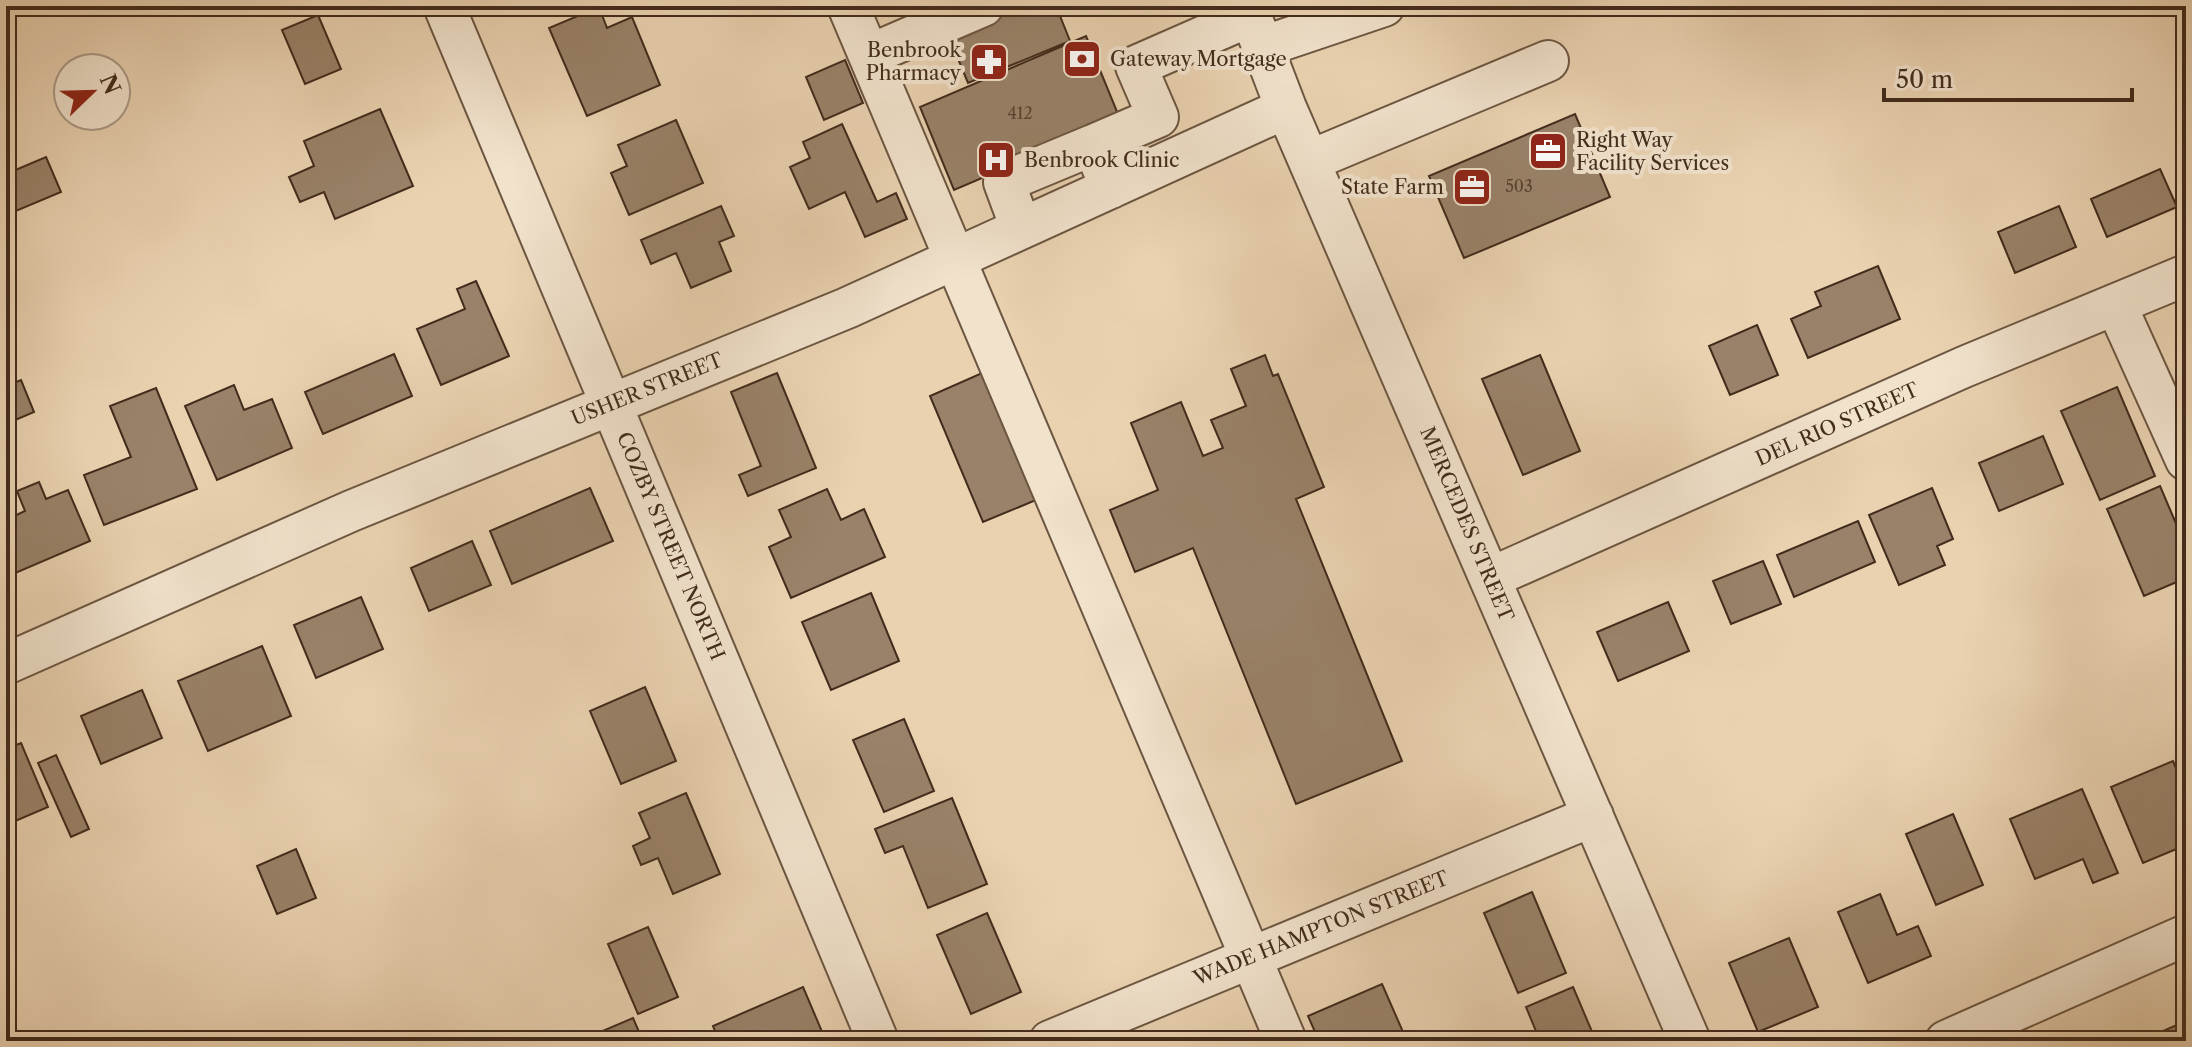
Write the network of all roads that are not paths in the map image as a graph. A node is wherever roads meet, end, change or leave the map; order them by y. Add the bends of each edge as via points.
1 (444, 6) edge
2 (848, 6) edge
3 (983, 6) edge
4 (1384, 6) edge
5 (1326, 16) edge
6 (1253, 23) edge
7 (869, 55) junction
8 (1548, 61) dead end
9 (1286, 108) junction
10 (1093, 145) junction
11 (1309, 161) junction
12 (1111, 188) junction
13 (1021, 228) junction
14 (954, 259) junction
15 (2186, 275) edge
16 (2116, 305) junction
17 (611, 404) junction
18 (2186, 460) edge
19 (1490, 578) junction
20 (6, 664) edge
21 (1593, 816) junction
22 (2186, 935) edge
23 (1251, 957) junction
24 (878, 1041) edge
25 (1050, 1041) edge
26 (1286, 1041) edge
27 (1690, 1041) edge
28 (1946, 1041) edge

1 - 17 street, COZBY STREET NORTH
2 - 7 street
3 - 7 street
4 - 5 street
5 - 6 street
6 - 9 street, MERCEDES STREET
6 - 10 street via 1136,66 1158,117
7 - 14 street
8 - 11 street
9 - 11 street, MERCEDES STREET
9 - 12 street, USHER STREET
10 - 12 street
10 - 13 street via 1004,182
11 - 19 street, MERCEDES STREET
12 - 13 street, USHER STREET
13 - 14 street, USHER STREET
14 - 17 street, USHER STREET
14 - 23 street
15 - 16 street, DEL RIO STREET
16 - 18 street
16 - 19 street, DEL RIO STREET
17 - 20 street, USHER STREET via 351,511
17 - 24 street, COZBY STREET NORTH
19 - 21 street, MERCEDES STREET
21 - 23 street, WADE HAMPTON STREET
21 - 27 street, MERCEDES STREET
22 - 28 street
23 - 25 street, WADE HAMPTON STREET
23 - 26 street

